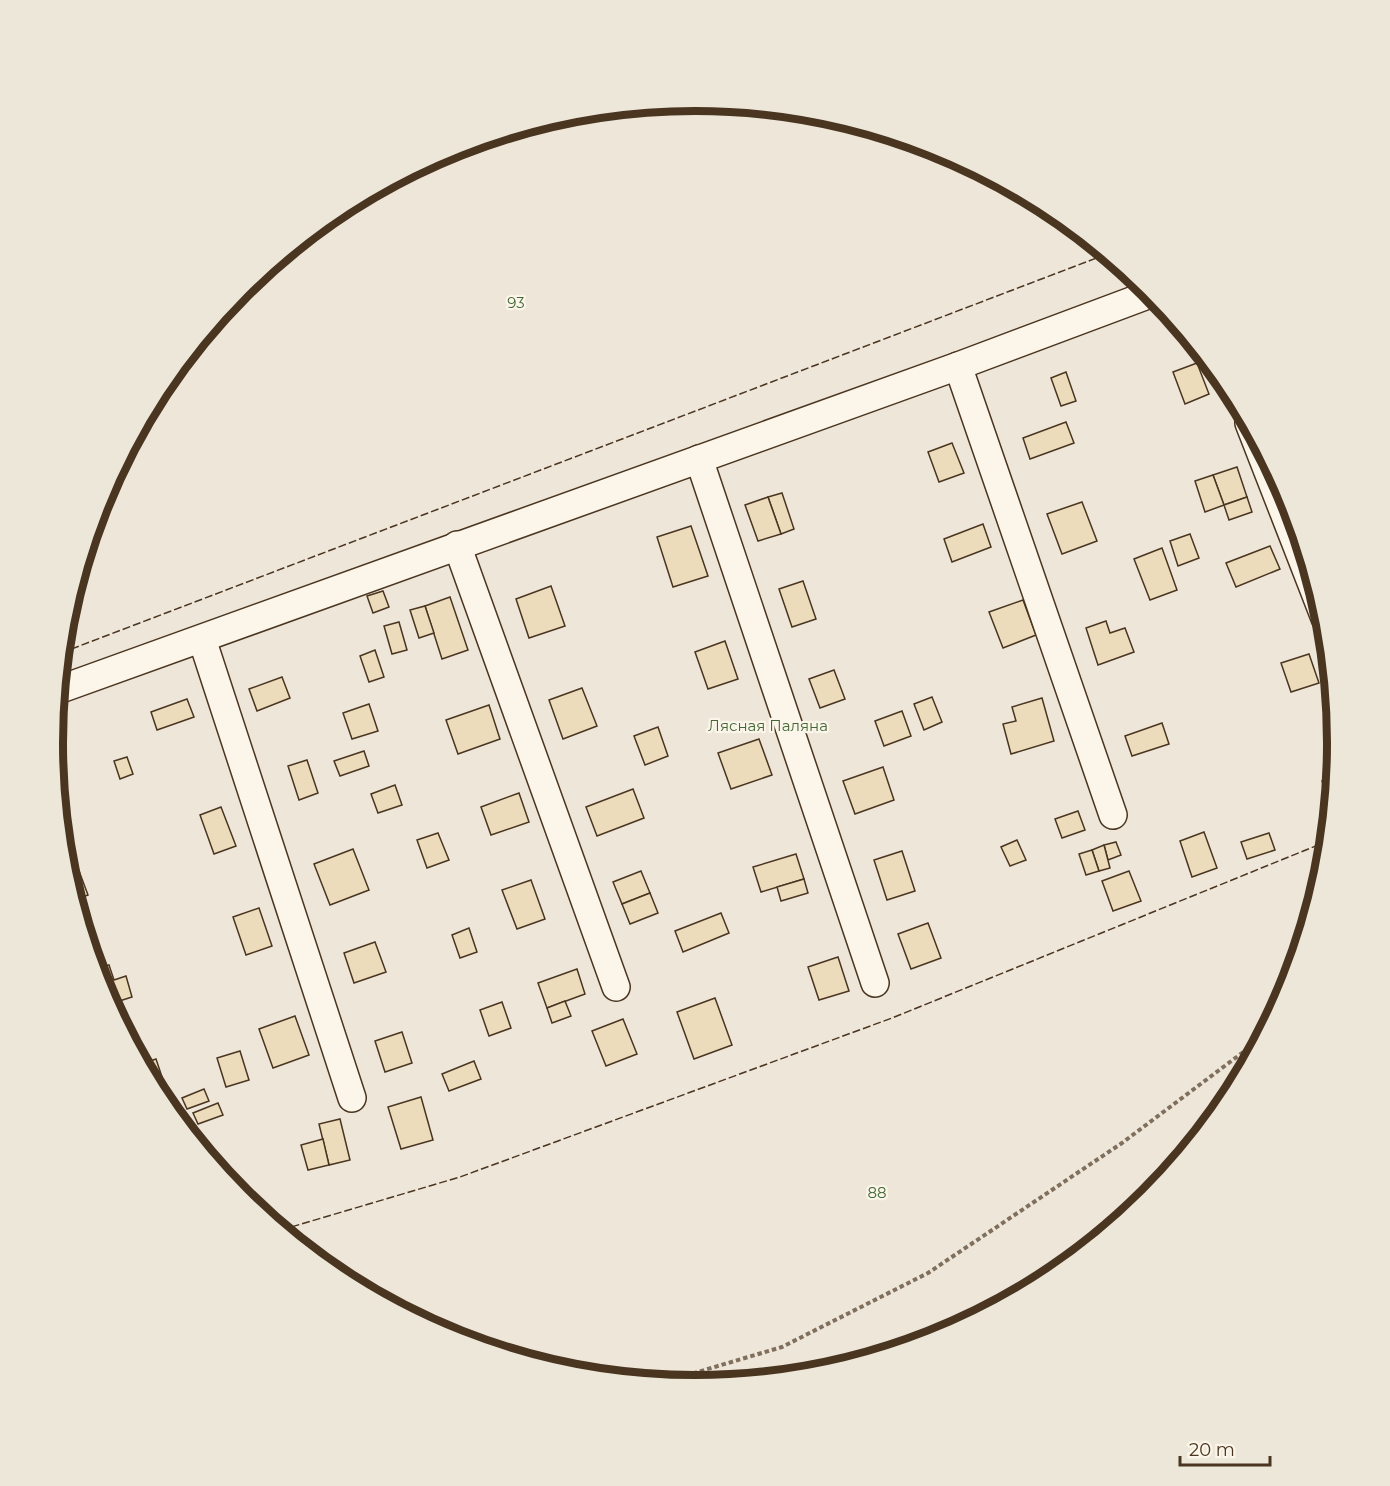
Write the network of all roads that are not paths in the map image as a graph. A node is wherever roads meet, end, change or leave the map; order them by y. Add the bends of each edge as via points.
1 (1143, 297) edge
2 (957, 366) junction
3 (699, 459) junction
4 (457, 544) junction
5 (202, 639) junction
6 (65, 687) edge
7 (1113, 815) dead end
8 (875, 983) dead end
9 (616, 987) dead end
10 (352, 1098) dead end

1 - 2 street
2 - 3 street
2 - 7 street
3 - 4 street
3 - 8 street
4 - 5 street
4 - 9 street
5 - 6 street
5 - 10 street

